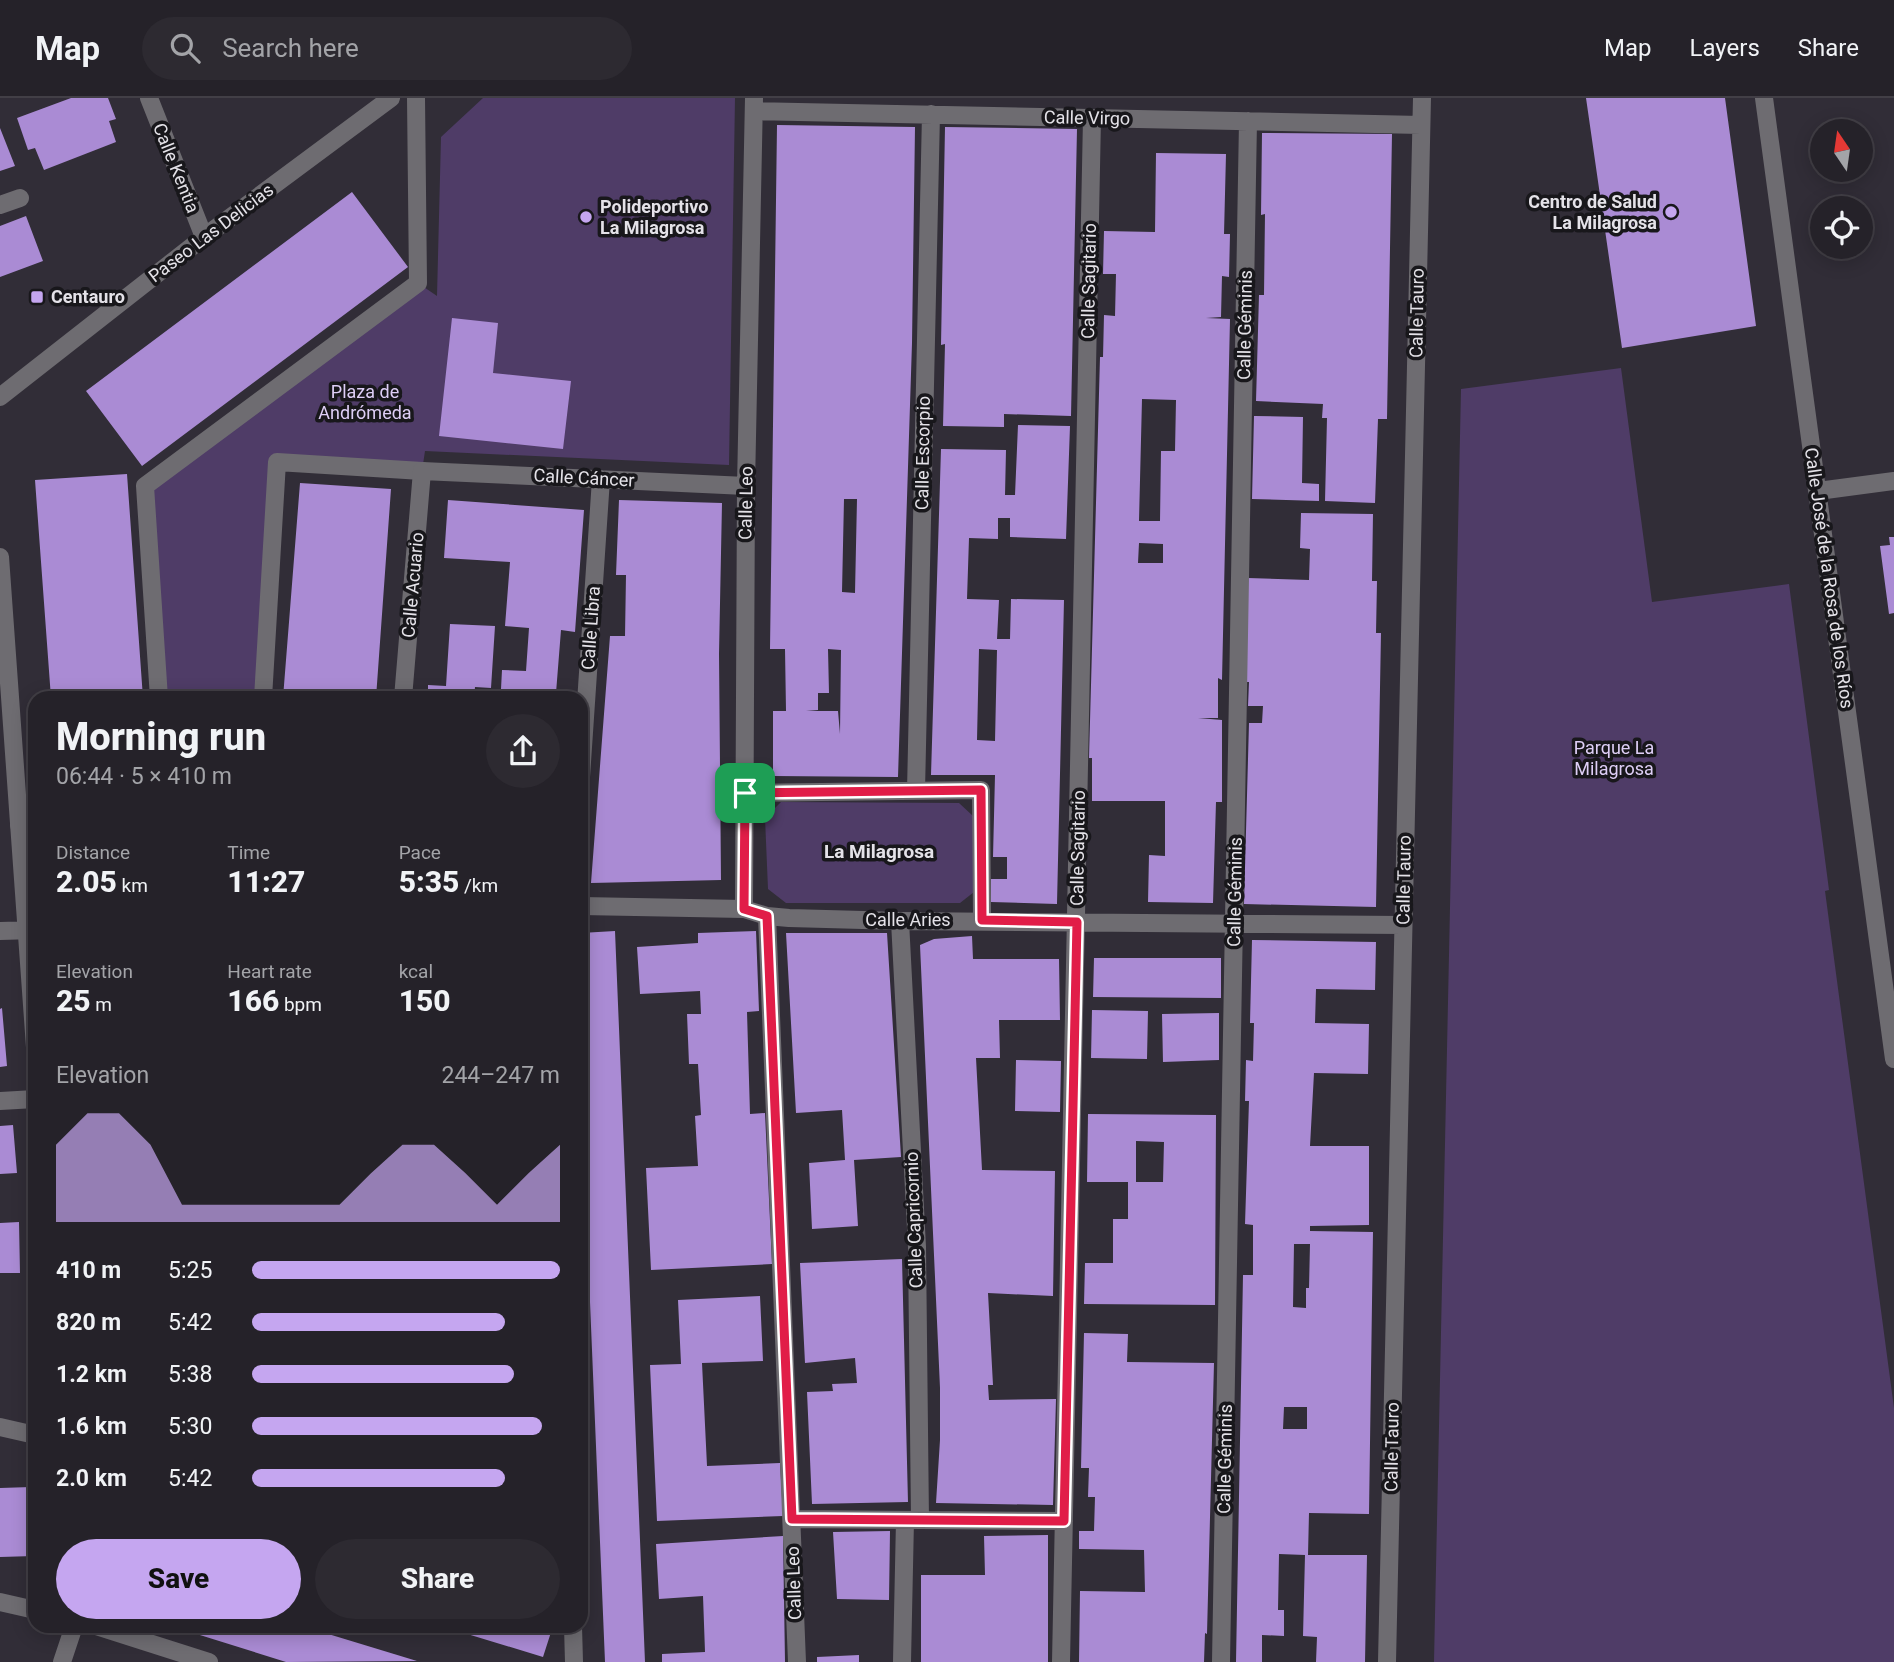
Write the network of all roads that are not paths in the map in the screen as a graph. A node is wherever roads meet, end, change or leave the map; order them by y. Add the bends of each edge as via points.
1 (149, 98) edge
2 (391, 98) edge
3 (416, 98) edge
4 (1422, 98) edge
5 (1764, 98) edge
6 (754, 104) edge
7 (931, 114) junction
8 (1092, 118) junction
9 (1248, 121) junction
10 (1421, 125) junction
11 (20, 198) dead end
12 (0, 205) edge
13 (204, 237) junction
14 (0, 397) edge
15 (422, 471) junction
16 (601, 479) junction
17 (1894, 481) edge
18 (746, 486) junction
19 (1818, 491) junction
20 (0, 558) edge
21 (159, 691) edge
22 (263, 691) edge
23 (404, 691) edge
24 (587, 691) edge
25 (916, 791) junction
26 (745, 793) junction
27 (27, 824) edge
28 (28, 850) edge
29 (588, 906) edge
30 (744, 909) junction
31 (767, 916) junction
32 (900, 920) junction
33 (982, 920) junction
34 (1077, 922) junction
35 (1234, 923) junction
36 (1403, 925) junction
37 (28, 930) edge
38 (0, 931) edge
39 (1891, 1021) edge
40 (1894, 1059) edge
41 (28, 1099) edge
42 (0, 1101) edge
43 (0, 1427) edge
44 (28, 1433) edge
45 (792, 1519) junction
46 (913, 1520) junction
47 (1064, 1521) junction
48 (0, 1602) edge
49 (28, 1608) edge
50 (72, 1633) edge
51 (118, 1633) edge
52 (573, 1633) edge
53 (62, 1662) edge
54 (209, 1662) edge
55 (574, 1662) edge
56 (797, 1662) edge
57 (902, 1662) edge
58 (1061, 1662) edge
59 (1221, 1662) edge
60 (1387, 1662) edge

1 - 13 street, Calle Kentia
2 - 13 street, Paseo Las Delicias
3 - 21 street via 418,283 145,486
4 - 10 street, Calle Tauro
5 - 19 street, Calle José de la Rosa de los Ríos
6 - 7 street, Calle Virgo
6 - 18 street, Calle Leo
7 - 8 street, Calle Virgo
7 - 25 street, Calle Escorpio
8 - 9 street, Calle Virgo
8 - 34 street, Calle Sagitario
9 - 10 street, Calle Virgo
9 - 35 street, Calle Géminis
10 - 36 street, Calle Tauro
11 - 12 street
13 - 14 street, Paseo Las Delicias
15 - 16 street, Calle Cáncer
15 - 22 street via 277,462
15 - 23 street, Calle Acuario
16 - 18 street, Calle Cáncer
16 - 24 street, Calle Libra
17 - 19 street
18 - 26 street, Calle Leo
19 - 39 street, Calle José de la Rosa de los Ríos
20 - 27 street
25 - 26 street
25 - 33 street via 981,790
26 - 30 street, Calle Leo
27 - 28 street
29 - 30 street, Calle Aries
30 - 31 street, Calle Aries
31 - 32 street, Calle Aries
31 - 45 street, Calle Leo
32 - 33 street, Calle Aries
32 - 46 street, Calle Capricornio via 917,1247
33 - 34 street, Calle Aries
34 - 35 street, Calle Aries
34 - 47 street, Calle Sagitario
35 - 36 street, Calle Aries
35 - 59 street, Calle Géminis
36 - 60 street, Calle Tauro
37 - 38 street
39 - 40 street, Calle José de la Rosa de los Ríos
41 - 42 street
43 - 44 street
45 - 46 street
45 - 56 street, Calle Leo
46 - 47 street
46 - 57 street, Calle Capricornio
47 - 58 street, Calle Sagitario
48 - 49 street
50 - 53 street
51 - 54 street
52 - 55 street

